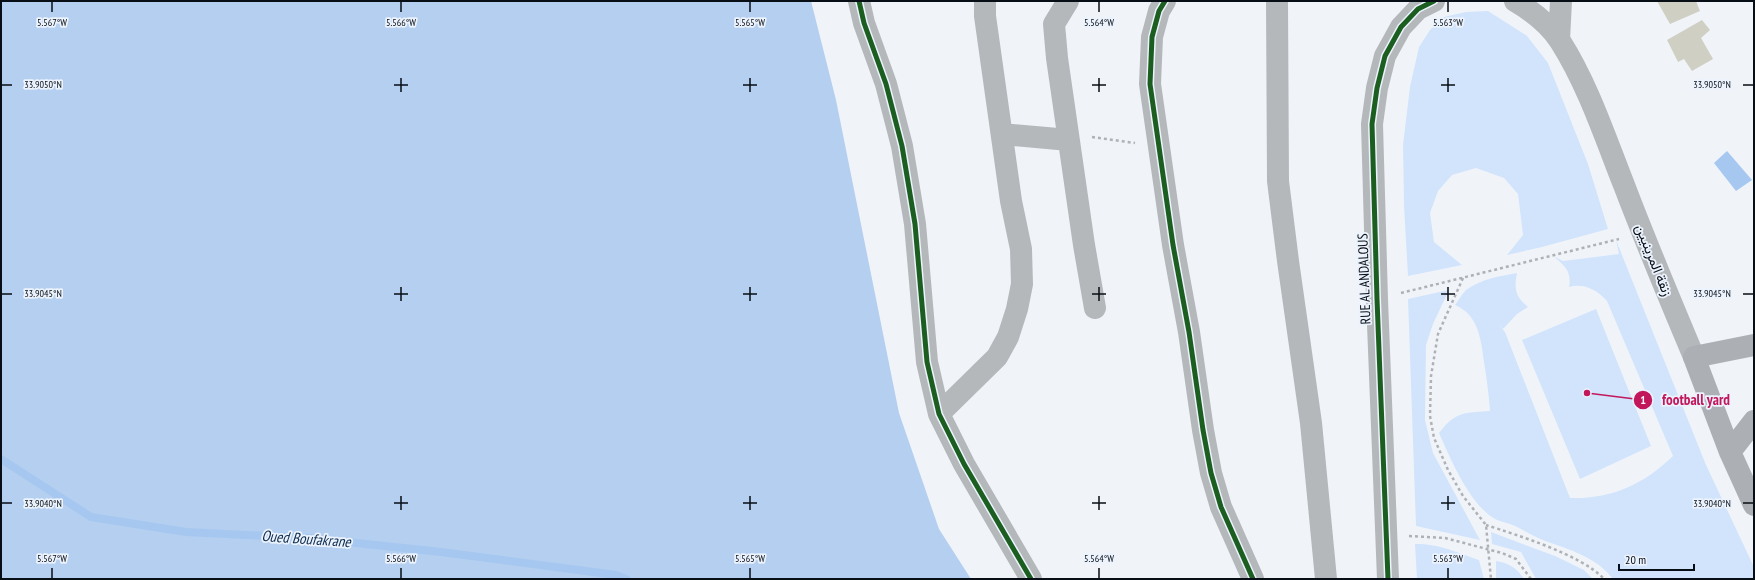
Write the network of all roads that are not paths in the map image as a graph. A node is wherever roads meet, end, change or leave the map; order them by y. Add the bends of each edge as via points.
1 (859, 1) edge
2 (985, 1) edge
3 (1068, 1) edge
4 (1165, 1) edge
5 (1277, 1) edge
6 (1434, 1) edge
7 (1515, 1) edge
8 (1561, 1) edge
9 (1559, 40) junction
10 (1002, 134) junction
11 (1068, 137) junction
12 (1095, 308) dead end
13 (1754, 345) edge
14 (1694, 357) junction
15 (939, 414) junction
16 (1754, 421) edge
17 (1730, 452) junction
18 (1754, 505) edge
19 (1031, 579) edge
20 (1253, 579) edge
21 (1326, 579) edge
22 (1388, 579) edge

1 - 15 street via 864,23 886,84 902,146 915,224 927,362
2 - 10 street
3 - 11 street via 1054,24
4 - 20 street via 1159,11 1152,37 1150,84 1173,245 1212,473 1221,506
5 - 21 street via 1278,181 1311,423
6 - 22 street, RUE AL ANDALOUS via 1418,9 1401,27 1385,56 1372,124
7 - 9 street via 1537,14
8 - 9 street
9 - 14 street, زنقة المرينيين via 1595,112
10 - 11 street
10 - 15 street via 1010,201 1021,249 1022,284 1017,309 1008,337 997,357
11 - 12 street
13 - 14 main road
14 - 17 main road, زنقة المرينيين
15 - 19 street via 964,464
16 - 17 main road
17 - 18 main road, زنقة المرينيين

